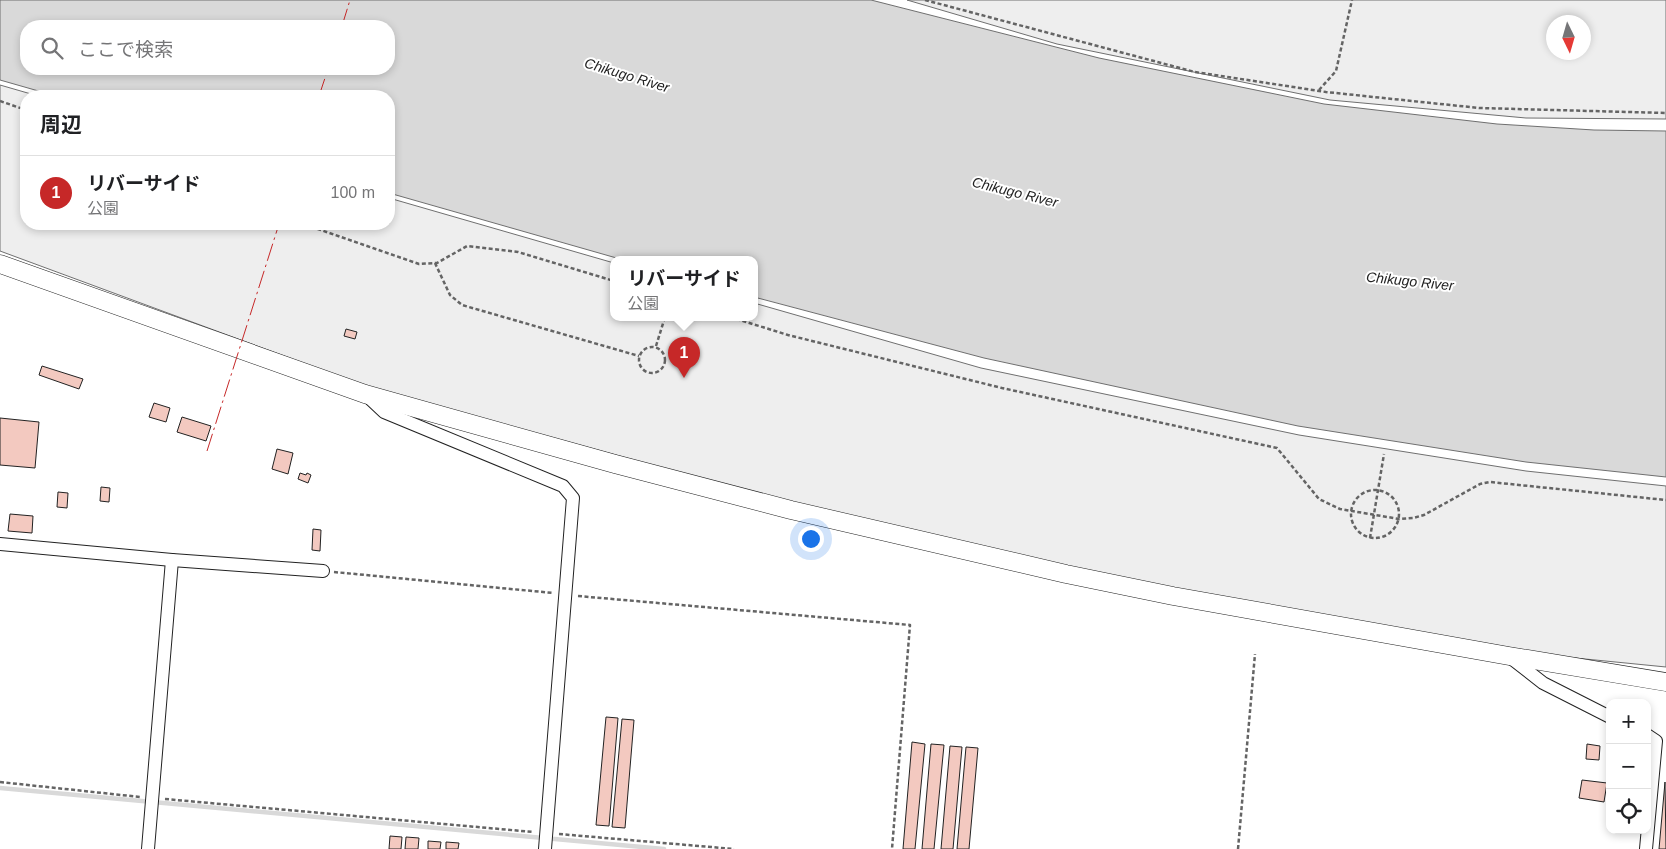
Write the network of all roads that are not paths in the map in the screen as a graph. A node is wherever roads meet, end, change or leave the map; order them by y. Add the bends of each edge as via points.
1 (0, 264) edge
2 (365, 394) junction
3 (0, 544) edge
4 (172, 560) junction
5 (323, 570) road end
6 (1509, 656) junction
7 (1666, 682) edge
8 (1606, 714) edge
9 (1656, 740) edge
10 (148, 849) edge
11 (545, 849) edge
12 (1646, 849) edge

1 - 2 street
2 - 6 street via 606,462 1066,574
2 - 11 street via 384,412 563,486 573,498
3 - 4 street
4 - 5 street
4 - 10 street
6 - 7 street
6 - 8 street via 1543,683
9 - 12 street

